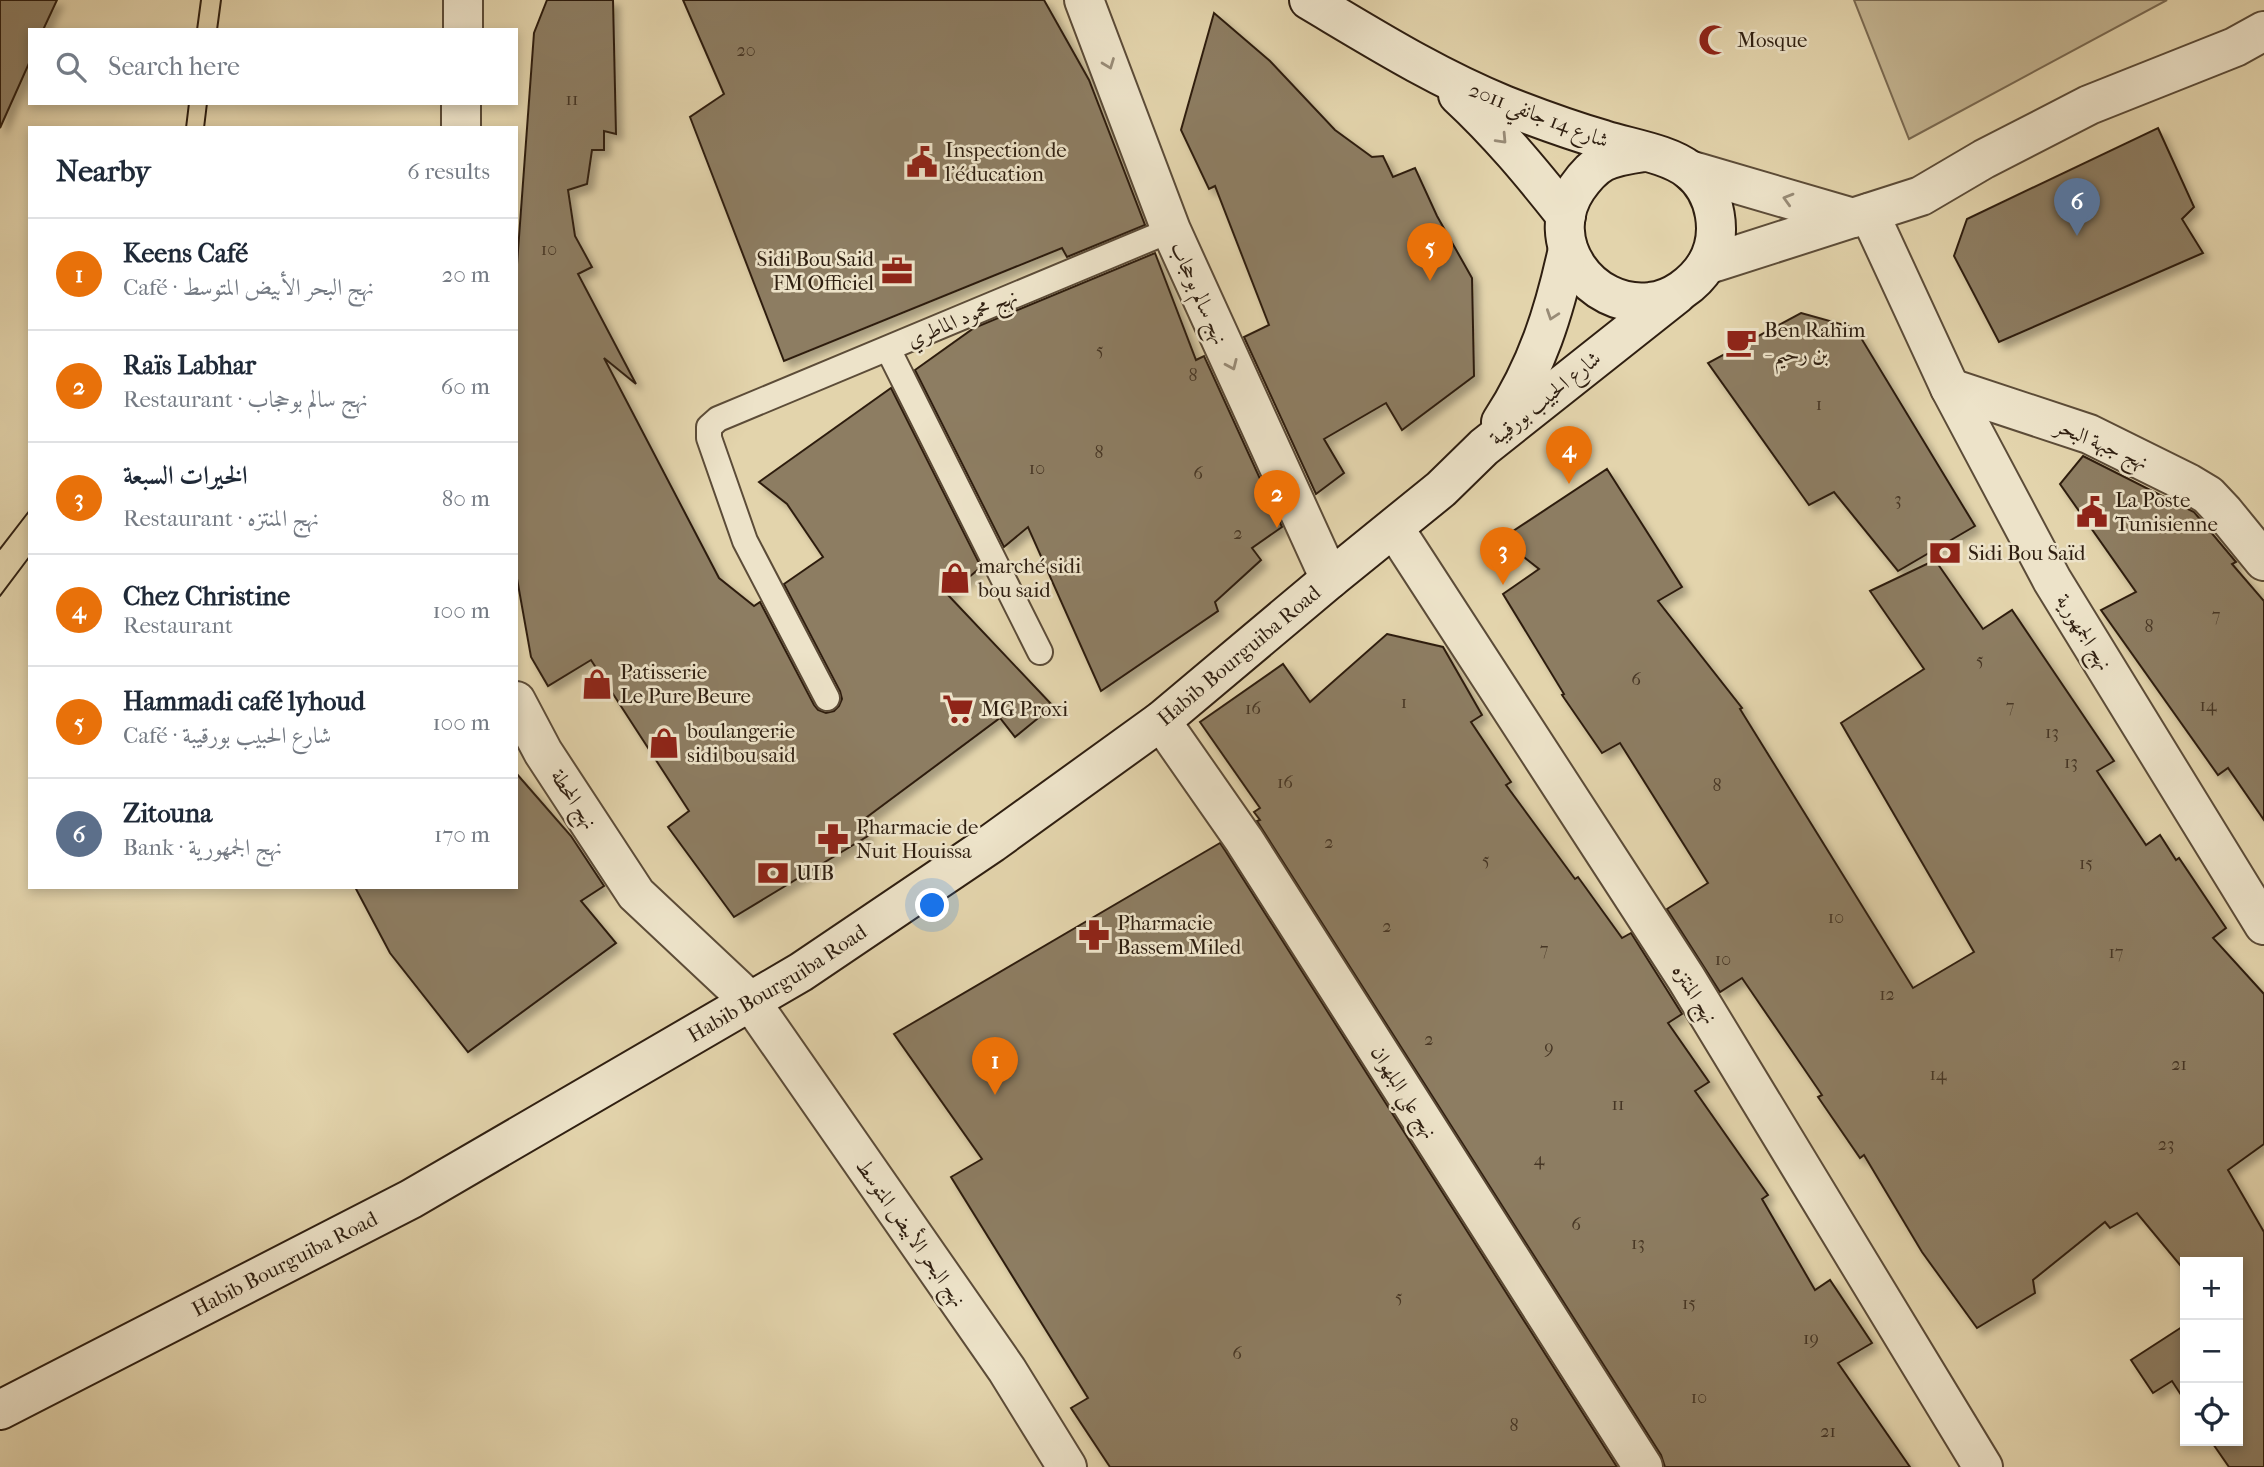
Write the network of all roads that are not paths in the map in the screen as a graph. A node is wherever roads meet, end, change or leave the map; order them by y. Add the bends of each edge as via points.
1 (463, 0) edge
2 (1084, 0) edge
3 (1309, 0) edge
4 (463, 28) edge
5 (2254, 43) edge
6 (1435, 75) junction
7 (461, 105) edge
8 (461, 126) edge
9 (1644, 152) junction
10 (1689, 170) junction
11 (1861, 215) junction
12 (1171, 230) junction
13 (1567, 232) junction
14 (1706, 265) junction
15 (1677, 294) junction
16 (888, 349) junction
17 (1950, 388) junction
18 (1484, 447) junction
19 (1394, 528) junction
20 (2264, 561) edge
21 (1329, 579) junction
22 (1040, 652) dead end
23 (827, 698) dead end
24 (518, 705) edge
25 (1161, 721) junction
26 (2264, 925) edge
27 (751, 1002) junction
28 (0, 1410) edge
29 (1067, 1467) edge
30 (1643, 1467) edge
31 (1983, 1467) edge

1 - 4 street
2 -> 12 street, نهج سالم بوحجاب
3 - 6 street, شارع 14 جانفي 2011
5 - 11 street via 2089,105 1921,195
6 - 9 street, شارع 14 جانفي 2011 via 1573,131
6 -> 13 street, شارع 14 جانفي 2011 via 1517,155
7 - 8 street
9 - 10 street
9 - 13 street via 1602,163 1585,177 1573,195
11 -> 10 street
10 - 14 street via 1713,204 1714,246
11 - 14 street
11 - 17 street, نهج الجمهورية
12 - 16 lane, نهج محمود الماطري
12 -> 21 street, نهج سالم بوحجاب
13 - 15 street via 1580,272 1600,291 1625,302 1652,302
13 -> 18 street, شارع الحبيب بورقيبة via 1557,302 1538,354
14 - 15 street
15 - 18 street, شارع الحبيب بورقيبة
16 - 22 lane
16 - 23 lane, نهج محمود الماطري via 718,419 709,427 745,541
17 - 20 street, نهج جبهة البحر via 2089,434 2188,482 2208,495
17 - 26 street, نهج الجمهورية via 2052,580
18 - 19 street, Habib Bourguiba Road
19 - 21 street, Habib Bourguiba Road
19 - 31 street, نهج المنتزه via 1686,978
21 - 25 street, Habib Bourguiba Road
24 - 27 street, نهج المحطة via 543,752 636,894
25 - 27 street, Habib Bourguiba Road via 992,843
25 - 30 street, نهج علي البلهوان via 1244,840
27 - 28 street, Habib Bourguiba Road via 411,1199
27 - 29 street, نهج البحر الأبيض المتوسط via 1007,1370

